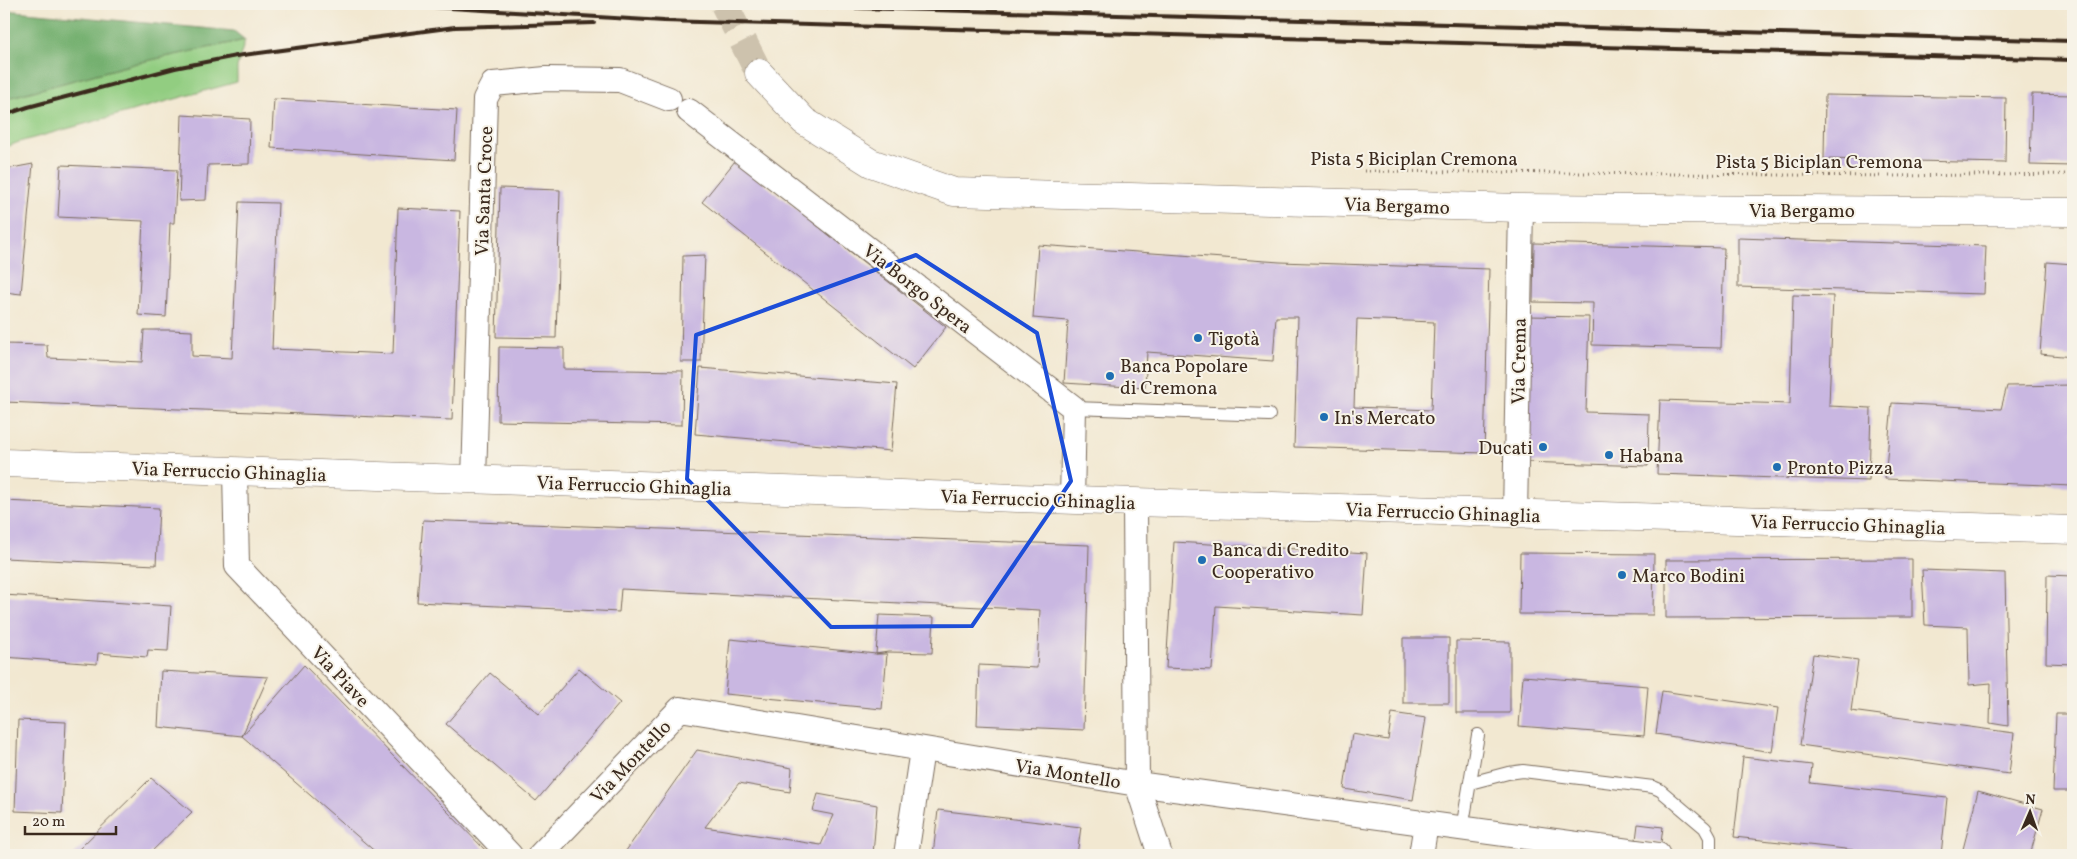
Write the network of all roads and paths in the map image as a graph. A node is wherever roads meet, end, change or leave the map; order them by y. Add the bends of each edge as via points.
1 (758, 73) tunnel mouth
2 (669, 99) dead end
3 (689, 111) dead end
4 (1363, 172) dead end
5 (2073, 174) edge
6 (1520, 208) junction
7 (2073, 212) edge
8 (1074, 408) junction
9 (1269, 415) dead end
10 (4, 463) edge
11 (234, 472) junction
12 (474, 480) junction
13 (1072, 500) junction
14 (1135, 502) junction
15 (1515, 514) junction
16 (2073, 530) edge
17 (1478, 735) dead end
18 (922, 750) junction
19 (1470, 783) junction
20 (1137, 784) junction
21 (1426, 824) junction
22 (1462, 829) junction
23 (510, 855) edge
24 (540, 855) edge
25 (906, 855) edge
26 (1160, 855) edge
27 (1421, 855) edge
28 (1658, 855) edge
29 (1710, 855) edge

1 - 6 main road, Via Bergamo via 804,120 870,163 954,192
2 - 12 street, Via Santa Croce via 620,80 546,79 493,84 485,99
3 - 8 street, Via Borgo Spera
4 - 5 path, Pista 5 Biciplan Cremona via 1888,176
6 - 7 main road, Via Bergamo
6 - 15 street, Via Crema
8 - 9 lane
8 - 13 street
10 - 11 main road, Via Ferruccio Ghinaglia
11 - 12 main road, Via Ferruccio Ghinaglia
11 - 23 street, Via Piave via 237,566
12 - 13 main road, Via Ferruccio Ghinaglia
13 - 14 main road, Via Ferruccio Ghinaglia
14 - 15 main road, Via Ferruccio Ghinaglia
14 - 20 street
15 - 16 main road, Via Ferruccio Ghinaglia
17 - 19 lane
18 - 20 street, Via Montello
18 - 24 street, Via Montello via 680,709
18 - 25 street
19 - 22 lane
19 - 29 lane via 1522,771 1653,787 1705,828 1710,837
20 - 21 street, Via Montello
20 - 26 street
21 - 22 street, Via Montello
21 - 27 street
22 - 28 street, Via Montello

